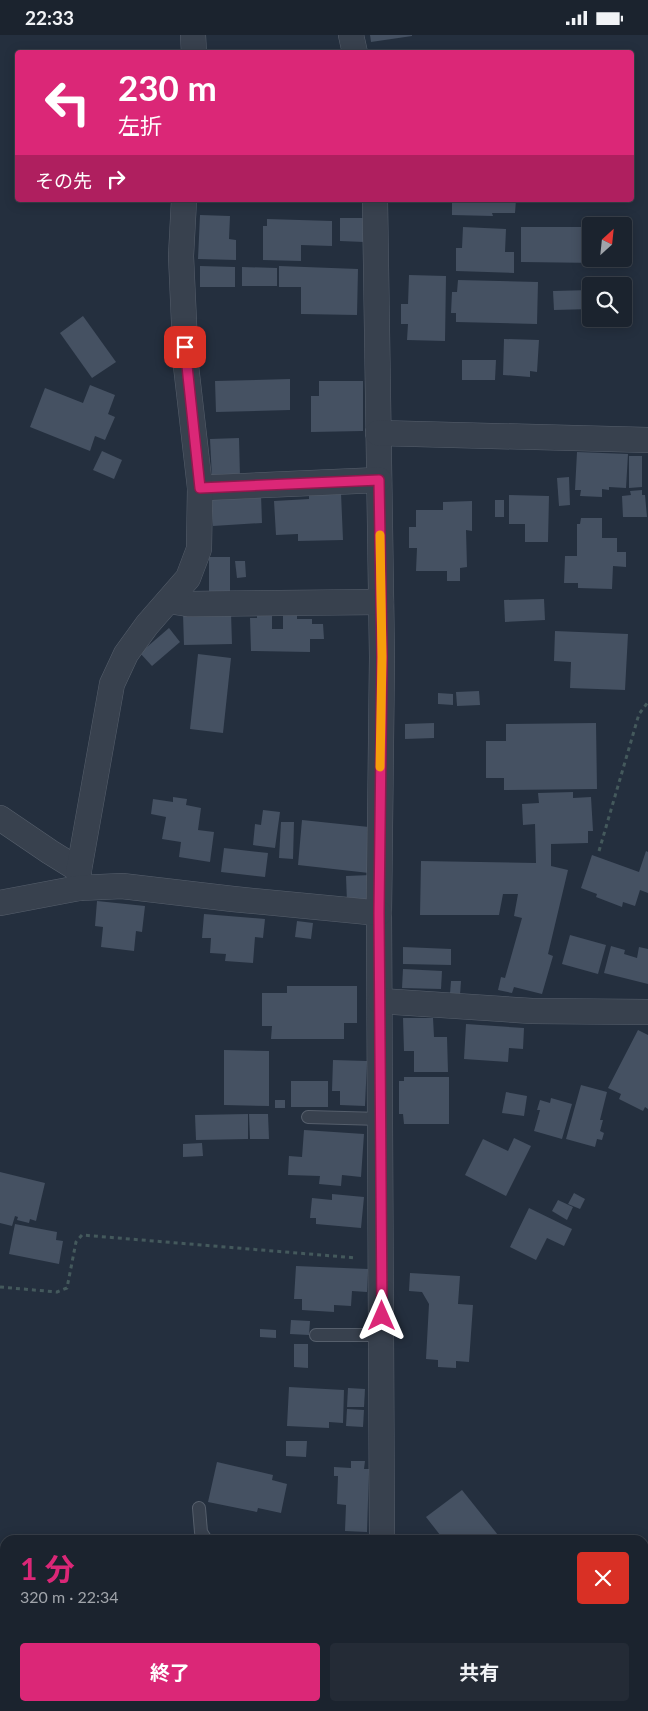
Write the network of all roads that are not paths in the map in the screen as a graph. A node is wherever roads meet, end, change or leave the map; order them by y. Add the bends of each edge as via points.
1 (193, 35) edge
2 (351, 35) edge
3 (194, 50) edge
4 (354, 50) edge
5 (184, 202) edge
6 (375, 202) edge
7 (378, 433) junction
8 (648, 440) edge
9 (379, 480) junction
10 (200, 488) junction
11 (170, 601) junction
12 (381, 602) junction
13 (0, 818) edge
14 (79, 879) junction
15 (0, 903) edge
16 (379, 913) junction
17 (380, 1001) junction
18 (648, 1012) edge
19 (308, 1117) dead end
20 (381, 1119) junction
21 (316, 1335) dead end
22 (382, 1335) junction
23 (199, 1508) dead end
24 (202, 1535) edge
25 (382, 1535) edge

1 - 3 street
2 - 4 street
5 - 10 street via 181,256 186,365
6 - 7 street
7 - 8 street
7 - 9 street
9 - 10 street
9 - 12 street
10 - 11 street via 199,549 188,578
11 - 12 street via 188,604
11 - 14 street via 126,654 112,684
12 - 16 street
13 - 14 street via 50,852
14 - 15 street
14 - 16 street via 233,899
16 - 17 street
17 - 18 street via 532,1011
17 - 20 street
19 - 20 lane
20 - 22 street
21 - 22 lane
22 - 25 street
23 - 24 lane

